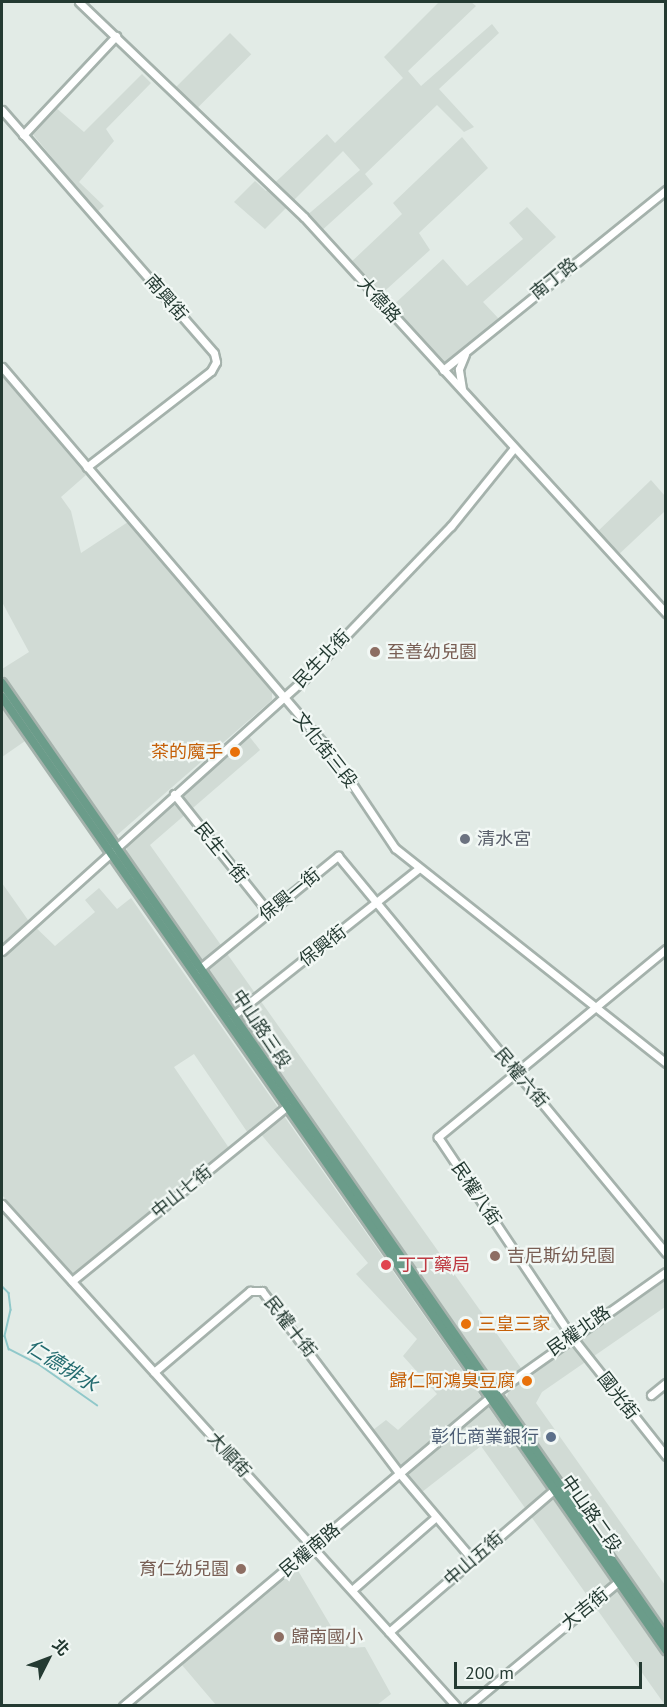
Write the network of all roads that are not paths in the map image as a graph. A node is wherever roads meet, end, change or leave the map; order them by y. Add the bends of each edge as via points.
1 (79, 2) edge
2 (116, 36) junction
3 (2, 110) edge
4 (23, 135) junction
5 (666, 190) edge
6 (469, 348) junction
7 (2, 368) edge
8 (443, 370) junction
9 (463, 392) junction
10 (514, 448) junction
11 (87, 467) junction
12 (666, 614) edge
13 (2, 683) edge
14 (2, 697) edge
15 (284, 697) junction
16 (174, 794) junction
17 (112, 848) junction
18 (418, 869) junction
19 (376, 903) junction
20 (269, 913) junction
21 (666, 949) edge
22 (2, 951) edge
23 (197, 971) junction
24 (596, 1009) junction
25 (230, 1018) junction
26 (666, 1063) edge
27 (517, 1073) junction
28 (288, 1105) junction
29 (2, 1204) edge
30 (666, 1253) edge
31 (666, 1272) edge
32 (72, 1281) junction
33 (571, 1336) junction
34 (154, 1372) junction
35 (666, 1383) edge
36 (492, 1395) junction
37 (651, 1395) dead end
38 (666, 1456) edge
39 (400, 1474) junction
40 (556, 1488) junction
41 (436, 1517) junction
42 (313, 1547) junction
43 (473, 1560) junction
44 (618, 1582) junction
45 (352, 1590) junction
46 (389, 1632) junction
47 (666, 1638) edge
48 (666, 1650) edge
49 (123, 1706) edge
50 (456, 1706) edge
51 (468, 1706) edge

1 - 2 street, 大德路
2 - 4 street
2 - 8 street, 大德路 via 283,196
3 - 4 street, 南興街
4 - 11 street, 南興街 via 214,353 216,362 211,371
5 - 6 street, 南丁路
6 - 8 street, 南丁路
6 - 9 street via 459,369
7 - 11 street, 文化街三段
8 - 9 street, 大德路
9 - 10 street, 大德路
10 - 12 street, 大德路
10 - 15 street, 民生北街 via 451,525
11 - 15 street, 文化街三段
13 - 17 main road, 中山路三段
14 - 17 main road, 中山路三段
15 - 16 street, 民生北街
15 - 18 street, 文化街三段 via 335,758 395,848
16 - 17 street, 民生北街
16 - 20 street, 民生一街
17 - 22 street, 民生北街
17 - 23 main road, 中山路三段
18 - 19 street, 保興街
18 - 24 street, 文化街三段
19 - 20 street, 保興一街 via 338,856
19 - 25 street, 保興街
19 - 27 street, 民權六街
20 - 23 street, 保興一街
21 - 24 street
23 - 25 main road, 中山路三段
24 - 26 street, 文化街三段
24 - 27 street
25 - 28 main road, 中山路三段
27 - 30 street, 民權六街
27 - 33 street, 民權八街 via 438,1137
28 - 32 street, 中山七街
28 - 36 main road, 中山路三段
29 - 32 street, 大順街
31 - 33 street, 民權北路
32 - 34 street, 大順街
33 - 36 street, 民權北路
33 - 38 street, 國光街
34 - 39 street, 民權十街 via 257,1288 291,1327
34 - 42 street, 大順街
35 - 37 street
36 - 39 street, 民權南路
36 - 40 main road, 中山路二段
39 - 41 street
39 - 42 street, 民權南路
40 - 43 street, 中山五街
40 - 44 main road, 中山路二段
40 - 47 main road, 中山路二段
41 - 43 street
41 - 45 street
42 - 45 street, 大順街
42 - 49 street, 民權南路
43 - 46 street, 中山五街
44 - 48 main road, 中山路二段
44 - 51 street, 大吉街
45 - 46 street, 大順街
46 - 50 street, 大順街

